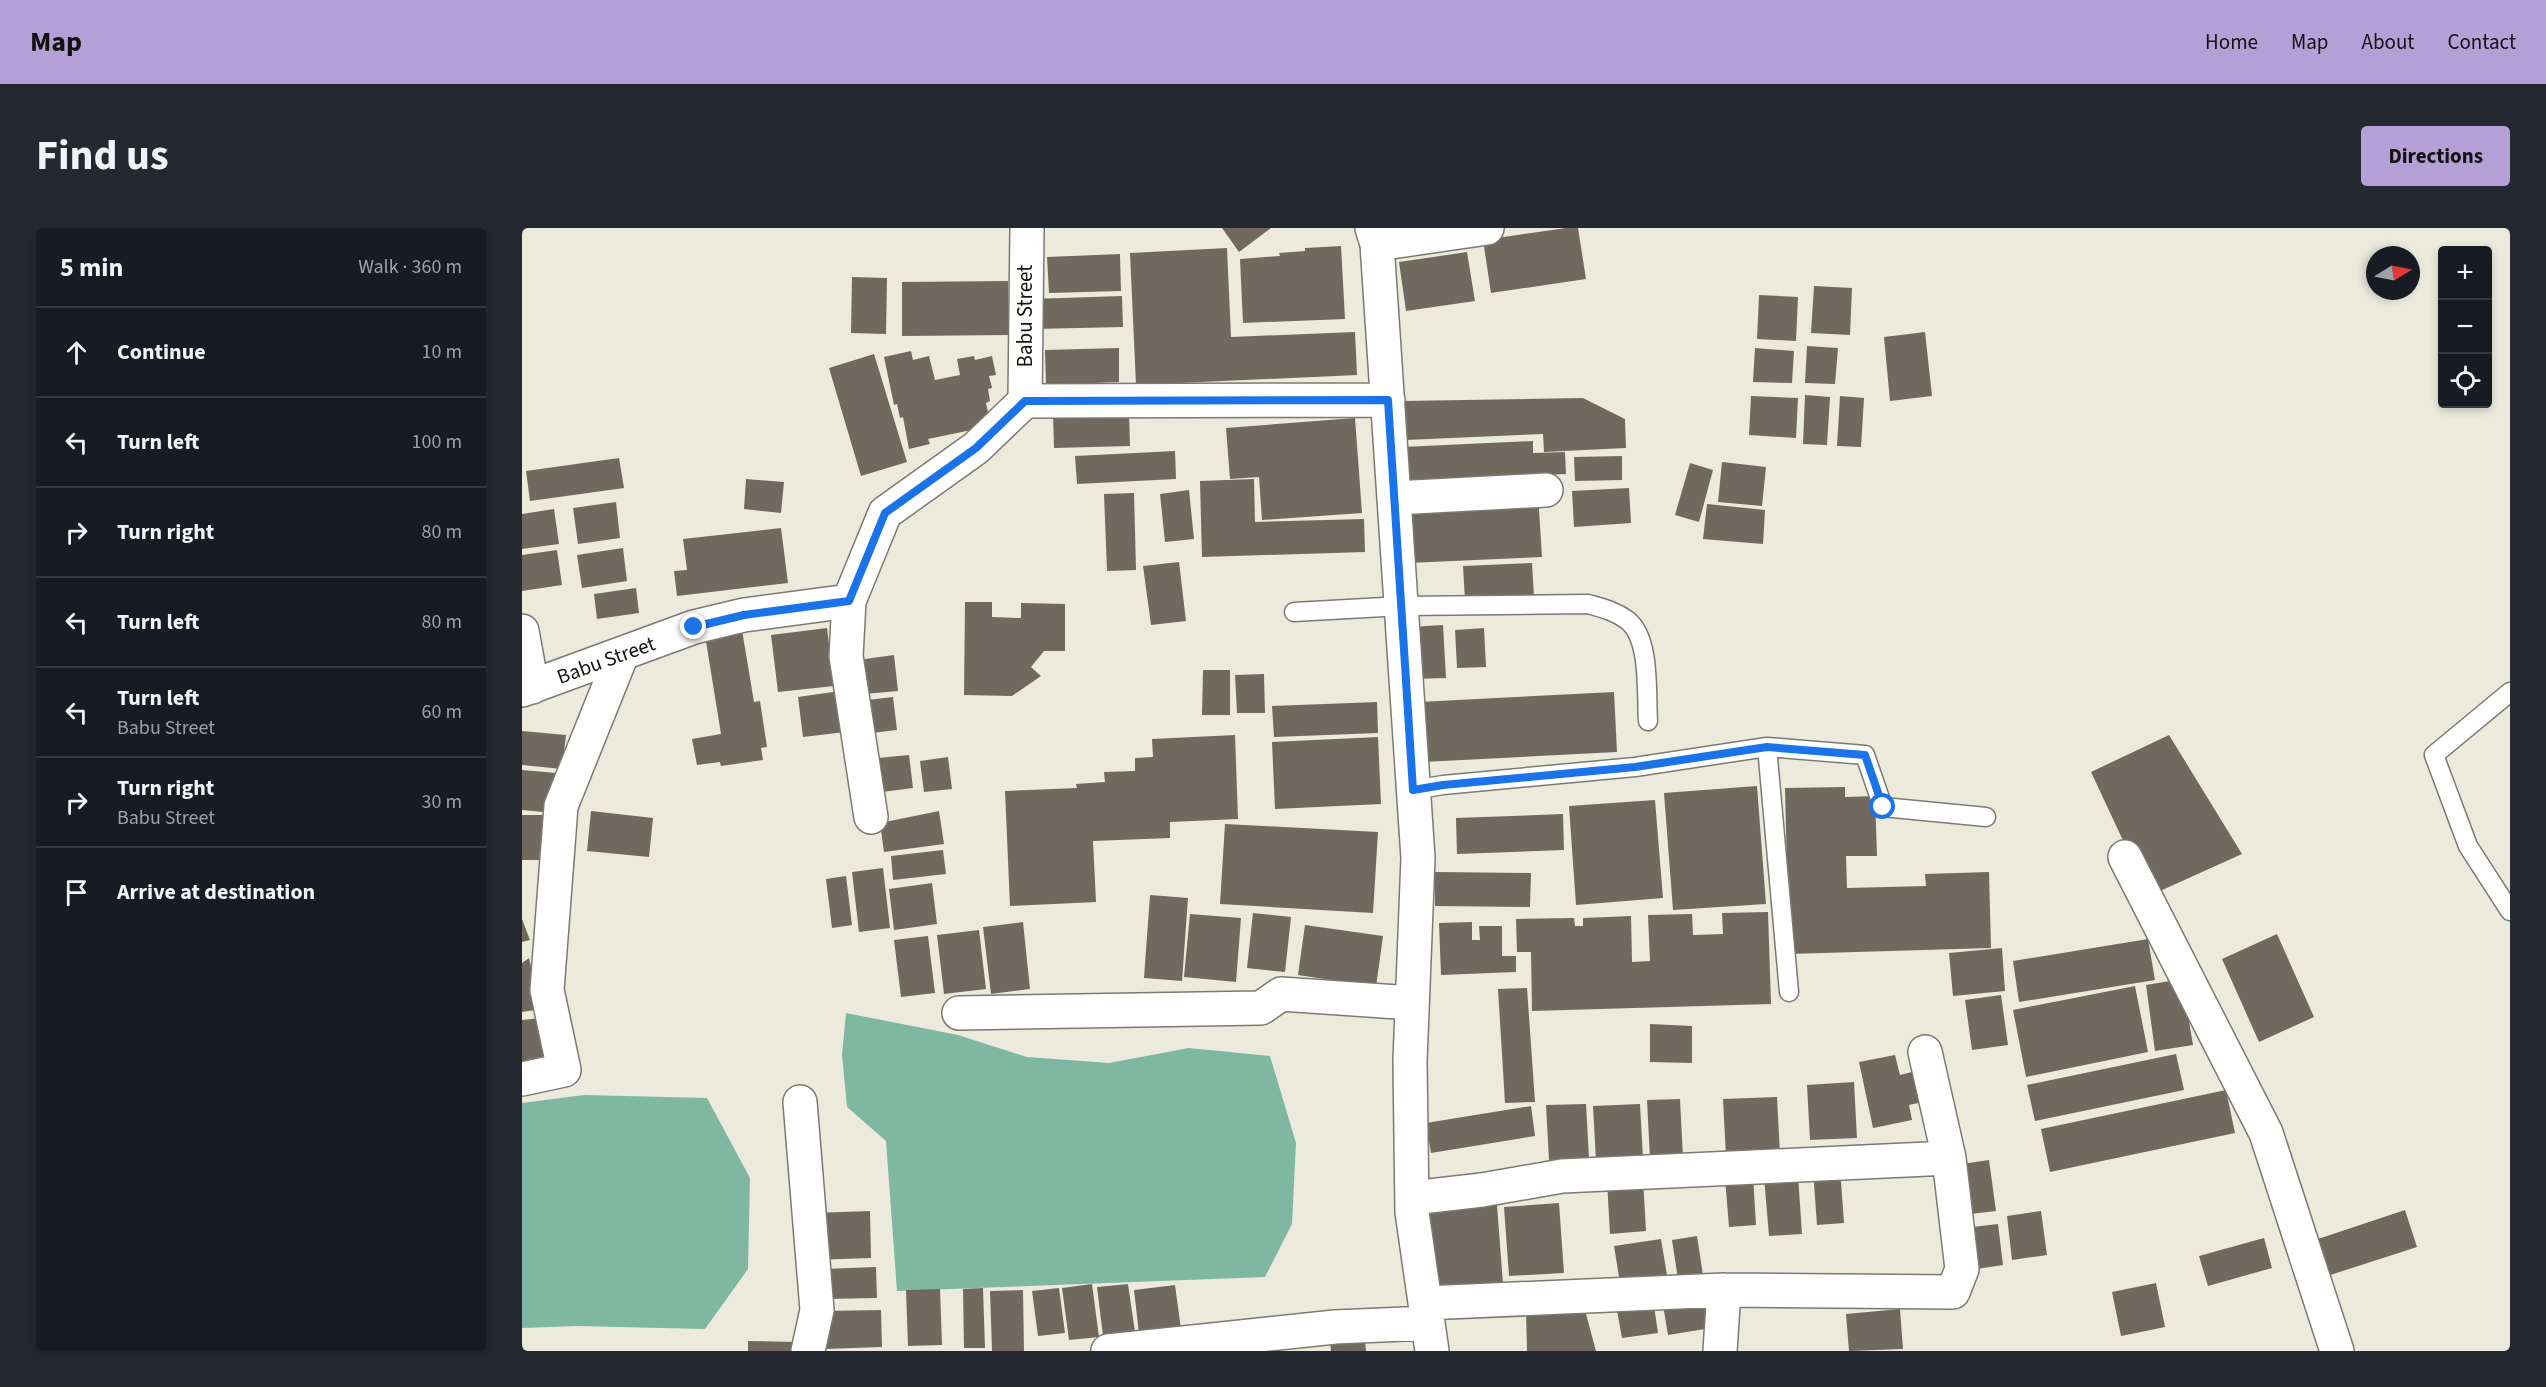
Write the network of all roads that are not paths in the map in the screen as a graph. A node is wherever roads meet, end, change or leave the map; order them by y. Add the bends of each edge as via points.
1 (1027, 228) edge
2 (1487, 228) edge
3 (1374, 236) edge
4 (1388, 400) junction
5 (1025, 401) junction
6 (1546, 490) dead end
7 (1395, 498) junction
8 (849, 601) junction
9 (1402, 606) junction
10 (1294, 612) dead end
11 (522, 631) edge
12 (622, 654) junction
13 (527, 689) edge
14 (2510, 692) edge
15 (1648, 721) dead end
16 (1767, 747) junction
17 (1413, 790) junction
18 (871, 817) dead end
19 (1986, 817) dead end
20 (2125, 857) dead end
21 (2510, 911) edge
22 (1789, 992) dead end
23 (1412, 1003) junction
24 (959, 1013) dead end
25 (1925, 1052) dead end
26 (522, 1079) edge
27 (800, 1102) dead end
28 (1949, 1158) junction
29 (1412, 1198) junction
30 (1724, 1290) junction
31 (1428, 1326) edge
32 (808, 1351) edge
33 (1108, 1351) edge
34 (1720, 1351) edge
35 (2337, 1351) edge

1 - 5 street, Babu Street
2 - 3 street
3 - 4 street
4 - 5 street
4 - 7 street
5 - 8 street via 976,448 885,513
6 - 7 street
7 - 9 street
8 - 12 street, Babu Street via 704,624
8 - 18 street via 846,656
9 - 10 lane
9 - 15 lane via 1588,604 1613,612 1634,627 1643,645
9 - 17 street
11 - 13 street
12 - 13 street, Babu Street
12 - 26 street via 561,806 546,990 564,1070
14 - 21 lane via 2434,755 2468,846
16 - 17 lane via 1635,767
16 - 19 lane via 1865,755 1883,807
16 - 22 lane
17 - 23 street via 1418,858
20 - 35 street via 2266,1133
23 - 24 street via 1281,994 1261,1008
23 - 29 street
25 - 28 street
27 - 32 street via 817,1310
28 - 29 street via 1562,1176
28 - 30 street via 1962,1269 1953,1292
29 - 31 street
30 - 31 street
30 - 34 street
31 - 33 street via 1335,1328

